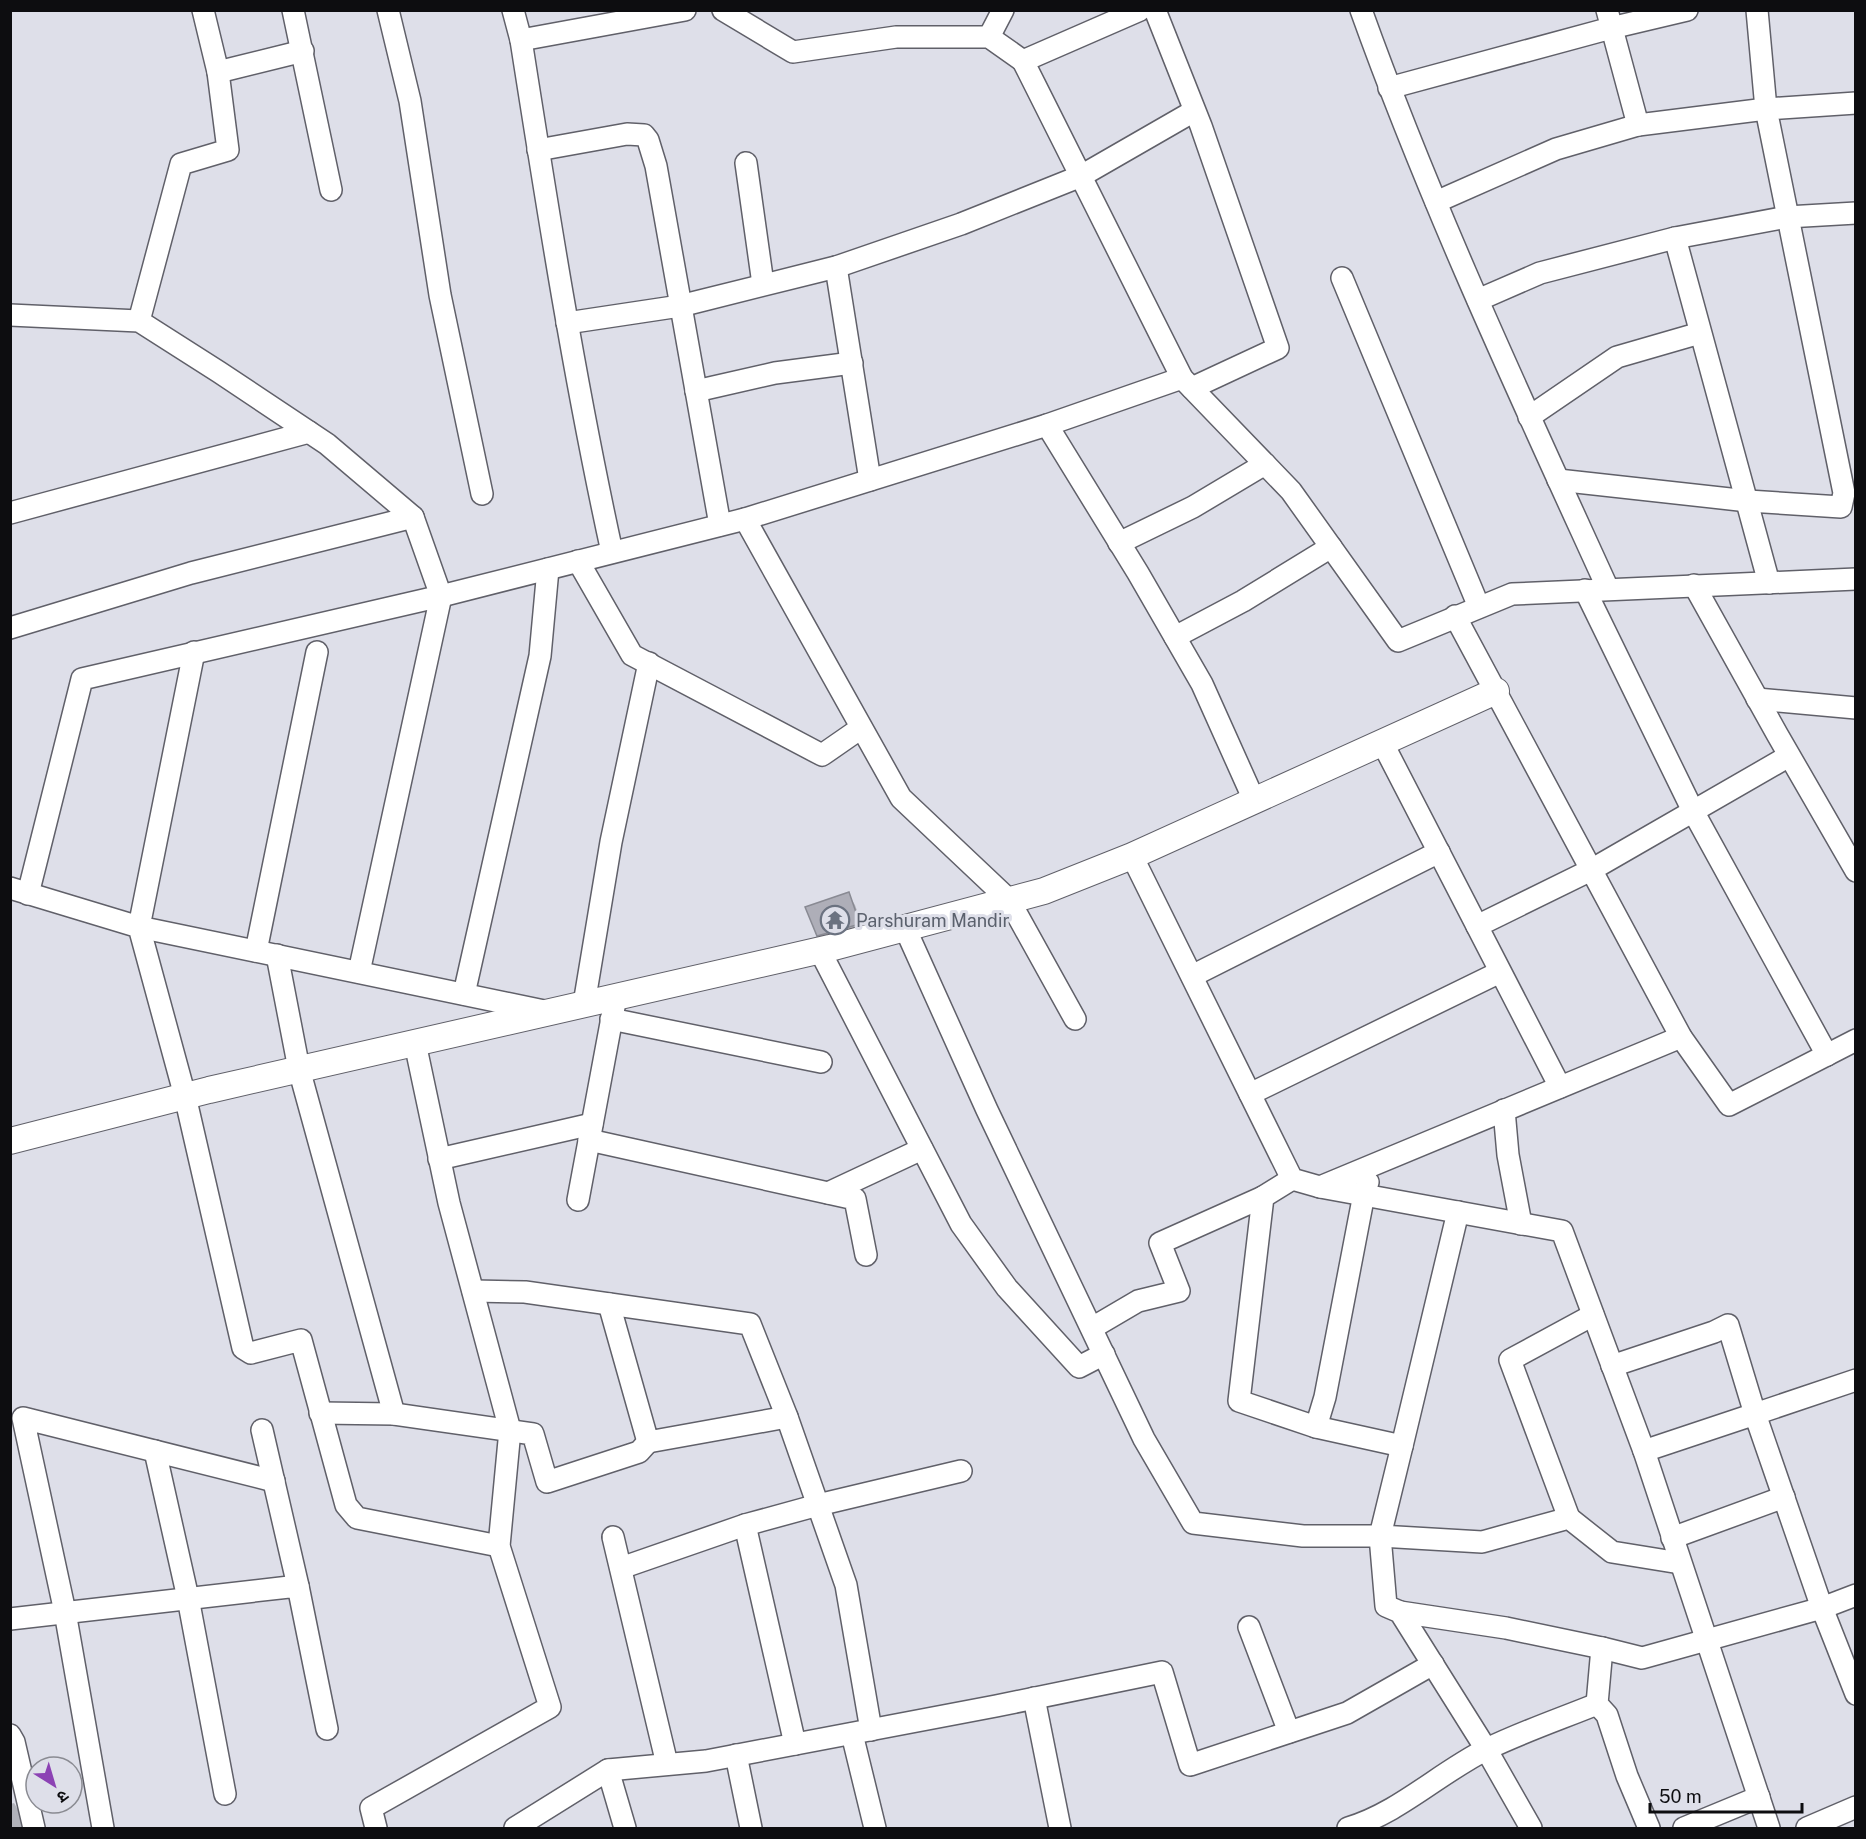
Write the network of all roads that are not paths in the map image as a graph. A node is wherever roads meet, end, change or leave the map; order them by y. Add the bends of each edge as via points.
1 (202, 10) edge
2 (293, 10) edge
3 (388, 10) edge
4 (513, 10) edge
5 (685, 10) edge
6 (723, 10) edge
7 (1003, 10) edge
8 (1140, 10) edge
9 (1155, 10) edge
10 (1361, 10) edge
11 (1687, 10) edge
12 (1757, 10) edge
13 (1609, 19) edge
14 (989, 37) junction
15 (521, 40) junction
16 (303, 51) junction
17 (1023, 61) junction
18 (218, 72) junction
19 (1389, 88) junction
20 (1856, 103) edge
21 (1766, 109) junction
22 (1194, 111) junction
23 (1638, 125) junction
24 (538, 150) junction
25 (746, 163) dead end
26 (1081, 176) junction
27 (331, 190) dead end
28 (1436, 202) junction
29 (1855, 214) edge
30 (1787, 217) junction
31 (1675, 238) junction
32 (836, 267) junction
33 (1342, 278) dead end
34 (763, 284) junction
35 (1478, 300) junction
36 (680, 306) junction
37 (10, 315) edge
38 (139, 321) junction
39 (567, 323) junction
40 (1700, 333) junction
41 (852, 363) junction
42 (1187, 383) junction
43 (696, 391) junction
44 (1529, 417) junction
45 (1047, 425) junction
46 (309, 432) junction
47 (1265, 464) junction
48 (870, 480) junction
49 (1558, 480) junction
50 (482, 494) dead end
51 (1748, 501) junction
52 (10, 513) edge
53 (413, 517) junction
54 (745, 519) junction
55 (720, 525) junction
56 (1119, 543) junction
57 (1331, 547) junction
58 (612, 552) junction
59 (578, 561) junction
60 (548, 569) junction
61 (1856, 579) edge
62 (1769, 582) junction
63 (1694, 585) junction
64 (1608, 589) junction
65 (1585, 590) junction
66 (441, 596) junction
67 (1479, 607) junction
68 (1455, 616) junction
69 (10, 628) edge
70 (1174, 637) junction
71 (194, 652) junction
72 (317, 652) dead end
73 (649, 663) junction
74 (1496, 691) junction
75 (1757, 699) junction
76 (1856, 708) edge
77 (861, 728) junction
78 (1382, 742) junction
79 (1790, 756) junction
80 (1254, 800) junction
81 (1693, 811) junction
82 (1439, 852) junction
83 (1132, 856) junction
84 (1591, 870) junction
85 (1856, 871) edge
86 (19, 891) edge
87 (1009, 900) junction
88 (1477, 926) junction
89 (139, 927) junction
90 (904, 928) junction
91 (820, 951) junction
92 (266, 953) junction
93 (359, 972) junction
94 (1500, 972) junction
95 (1192, 976) junction
96 (464, 994) junction
97 (584, 1004) junction
98 (614, 1008) junction
99 (551, 1012) junction
100 (1075, 1019) dead end
101 (1681, 1037) junction
102 (1856, 1041) edge
103 (415, 1043) junction
104 (1827, 1055) junction
105 (821, 1062) dead end
106 (299, 1069) junction
107 (1560, 1087) junction
108 (1250, 1094) junction
109 (185, 1096) junction
110 (1504, 1110) junction
111 (590, 1132) junction
112 (10, 1141) edge
113 (922, 1149) junction
114 (439, 1159) junction
115 (1374, 1165) junction
116 (1293, 1179) junction
117 (1320, 1187) junction
118 (828, 1193) junction
119 (1365, 1195) junction
120 (1263, 1197) junction
121 (578, 1200) dead end
122 (1458, 1212) junction
123 (1521, 1224) junction
124 (866, 1255) dead end
125 (472, 1291) junction
126 (609, 1304) junction
127 (1593, 1315) junction
128 (1092, 1328) junction
129 (1104, 1354) junction
130 (1612, 1366) junction
131 (1855, 1384) edge
132 (320, 1413) junction
133 (394, 1414) junction
134 (1755, 1414) junction
135 (787, 1417) junction
136 (1316, 1427) junction
137 (262, 1430) dead end
138 (510, 1430) junction
139 (648, 1442) junction
140 (1402, 1446) junction
141 (155, 1451) junction
142 (1644, 1451) junction
143 (961, 1471) dead end
144 (274, 1481) junction
145 (1784, 1497) junction
146 (818, 1505) junction
147 (1569, 1518) junction
148 (745, 1526) junction
149 (1380, 1536) junction
150 (613, 1537) dead end
151 (1672, 1538) junction
152 (499, 1546) junction
153 (1680, 1563) junction
154 (621, 1568) junction
155 (298, 1587) junction
156 (1856, 1595) edge
157 (189, 1598) junction
158 (1822, 1608) junction
159 (65, 1612) junction
160 (1400, 1612) junction
161 (10, 1619) edge
162 (1249, 1627) dead end
163 (1706, 1642) junction
164 (1602, 1648) junction
165 (1433, 1665) junction
166 (1856, 1694) edge
167 (1034, 1698) junction
168 (1597, 1704) junction
169 (327, 1729) dead end
170 (862, 1732) junction
171 (1290, 1732) junction
172 (10, 1735) edge
173 (795, 1744) junction
174 (1486, 1749) junction
175 (736, 1755) junction
176 (667, 1764) junction
177 (608, 1770) junction
178 (225, 1794) dead end
179 (1759, 1797) junction
180 (1856, 1807) edge
181 (1357, 1827) edge
182 (34, 1828) edge
183 (103, 1828) edge
184 (376, 1828) edge
185 (515, 1828) edge
186 (625, 1828) edge
187 (752, 1828) edge
188 (875, 1828) edge
189 (1060, 1828) edge
190 (1531, 1828) edge
191 (1649, 1828) edge
192 (1684, 1828) edge
193 (1770, 1828) edge
194 (1807, 1828) edge

1 - 18 street
2 - 16 street
3 - 50 street via 410,101 440,296
4 - 15 street
5 - 15 street
6 - 14 street via 794,52 896,37
7 - 14 street
8 - 17 street
9 - 22 street
10 - 19 street
11 - 13 street
12 - 21 street
13 - 19 street via 1474,66
13 - 23 street
14 - 17 street
15 - 24 street
16 - 18 street
16 - 27 street
17 - 26 street
18 - 38 street via 228,150 181,164
19 - 28 street
20 - 21 street
21 - 23 street
21 - 30 street
22 - 26 street
22 - 42 street via 1278,348
23 - 28 street via 1556,149
24 - 36 street via 627,134 644,135 656,166
24 - 39 street
25 - 34 street
26 - 32 street via 961,224
26 - 42 street
28 - 35 street
29 - 30 street
30 - 31 street
30 - 51 street via 1844,493 1841,507
31 - 35 street via 1540,273
31 - 40 street
32 - 34 street
32 - 41 street
33 - 67 street
34 - 36 street
35 - 44 street
36 - 39 street
36 - 43 street
37 - 38 street
38 - 46 street
39 - 58 street
40 - 44 street via 1617,357
40 - 51 street
41 - 43 street via 775,373
41 - 48 street
42 - 45 street
42 - 47 street
43 - 55 street
44 - 49 street
45 - 48 street
45 - 56 street
46 - 52 street
46 - 53 street
47 - 56 street via 1192,507
47 - 57 street via 1291,491
48 - 54 street
49 - 51 street
49 - 64 street
51 - 62 street
53 - 66 street
53 - 69 street via 191,573
54 - 55 street
54 - 77 street
55 - 58 street
56 - 70 street
57 - 68 street via 1398,641
57 - 70 street via 1243,601
58 - 59 street
59 - 60 street
59 - 73 street via 632,655
60 - 66 street
60 - 96 street via 540,656
61 - 62 street
62 - 63 street
63 - 64 street
63 - 75 street
64 - 65 street
65 - 67 street via 1512,594
65 - 81 street
66 - 71 street
66 - 93 street
67 - 68 street
68 - 74 street
70 - 80 street via 1202,684
71 - 86 street via 82,679
71 - 89 street
72 - 92 street
73 - 77 street via 822,755
73 - 97 street via 611,842
74 - 78 street
74 - 84 street
75 - 76 street
75 - 79 street
77 - 87 street via 901,798
78 - 80 street
78 - 82 street
79 - 81 street
79 - 85 street
80 - 83 street
81 - 84 street
81 - 104 street
82 - 88 street
82 - 95 street
83 - 87 street via 1044,891
83 - 95 street
84 - 88 street
84 - 101 street
86 - 89 street
87 - 90 street
87 - 100 street
88 - 94 street
89 - 92 street
89 - 109 street
90 - 91 street
90 - 128 street
91 - 98 street
91 - 113 street
92 - 93 street
92 - 106 street
93 - 96 street
94 - 107 street
94 - 108 street
95 - 108 street
96 - 99 street
97 - 98 street
97 - 99 street
98 - 105 street
98 - 111 street
99 - 103 street
101 - 104 street via 1730,1105
101 - 107 street
102 - 104 street
103 - 106 street
103 - 114 street
106 - 109 street
106 - 133 street
107 - 110 street
108 - 116 street
109 - 112 street
109 - 132 street via 243,1348 251,1353 302,1340
110 - 115 street
110 - 123 street
111 - 114 street
111 - 118 street
111 - 121 street
113 - 118 street
113 - 129 street via 961,1224 1007,1288 1079,1367
114 - 125 street
115 - 117 street
115 - 119 street
116 - 117 street
116 - 120 street
117 - 119 street
118 - 124 street via 855,1199
119 - 122 street
119 - 136 street
120 - 128 street via 1160,1243 1179,1291 1138,1301
120 - 136 street via 1239,1401
122 - 123 street
122 - 140 street
123 - 127 street via 1562,1231
125 - 126 street via 525,1292
125 - 138 street
126 - 135 street via 750,1324
126 - 139 street
127 - 130 street
127 - 147 street via 1510,1360
128 - 129 street
129 - 149 street via 1143,1439 1193,1522 1303,1536
130 - 134 street via 1728,1325
130 - 142 street
131 - 134 street
132 - 133 street
132 - 152 street via 346,1505 357,1518
133 - 138 street
134 - 142 street
134 - 145 street
135 - 139 street
135 - 146 street
136 - 140 street
137 - 144 street
138 - 139 street via 532,1434 547,1482 639,1452
138 - 152 street
140 - 149 street
141 - 144 street
141 - 157 street
141 - 159 street via 23,1418
142 - 151 street
143 - 146 street
144 - 155 street
145 - 151 street
145 - 158 street
146 - 148 street
146 - 170 street via 846,1585
147 - 149 street via 1482,1542
147 - 153 street via 1612,1552
148 - 154 street
148 - 173 street
149 - 160 street via 1386,1606
150 - 154 street
151 - 153 street
152 - 184 street via 549,1707 371,1808
153 - 163 street
154 - 176 street
155 - 157 street
155 - 169 street
156 - 158 street
157 - 159 street
157 - 178 street
158 - 163 street
158 - 166 street
159 - 161 street
159 - 183 street
160 - 164 street
160 - 165 street
162 - 171 street
163 - 164 street via 1642,1658
163 - 179 street
164 - 168 street
165 - 171 street via 1347,1713
165 - 174 street
167 - 170 street
167 - 171 street via 1162,1672 1190,1765
167 - 189 street
168 - 174 street
168 - 191 street via 1608,1715
170 - 173 street
170 - 188 street
172 - 182 street
173 - 175 street
174 - 181 street
174 - 190 street
175 - 176 street
175 - 187 street
176 - 177 street
177 - 185 street
177 - 186 street
179 - 192 street
179 - 193 street
180 - 194 street

